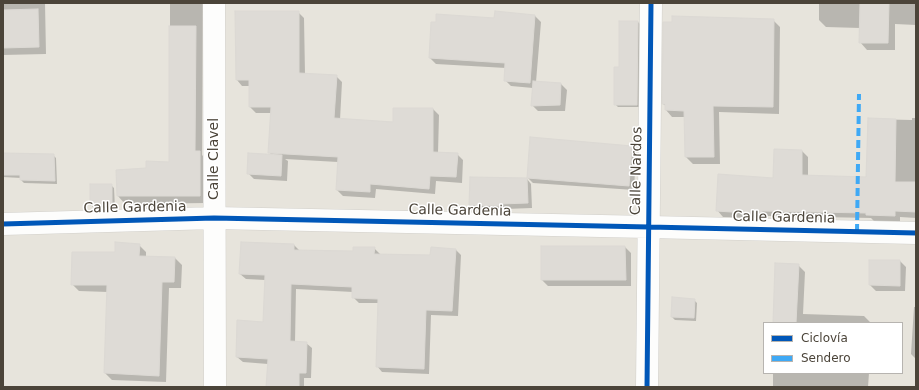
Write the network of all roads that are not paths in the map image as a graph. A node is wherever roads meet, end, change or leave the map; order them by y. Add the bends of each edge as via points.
1 (214, 3) edge
2 (651, 3) edge
3 (214, 218) junction
4 (3, 224) edge
5 (649, 227) junction
6 (916, 233) edge
7 (215, 387) edge
8 (647, 387) edge

1 - 3 street, Calle Clavel
2 - 5 street, Calle Nardos
3 - 4 street, Calle Gardenia
3 - 5 street, Calle Gardenia
3 - 7 street, Calle Clavel
5 - 6 street, Calle Gardenia
5 - 8 street, Calle Nardos

